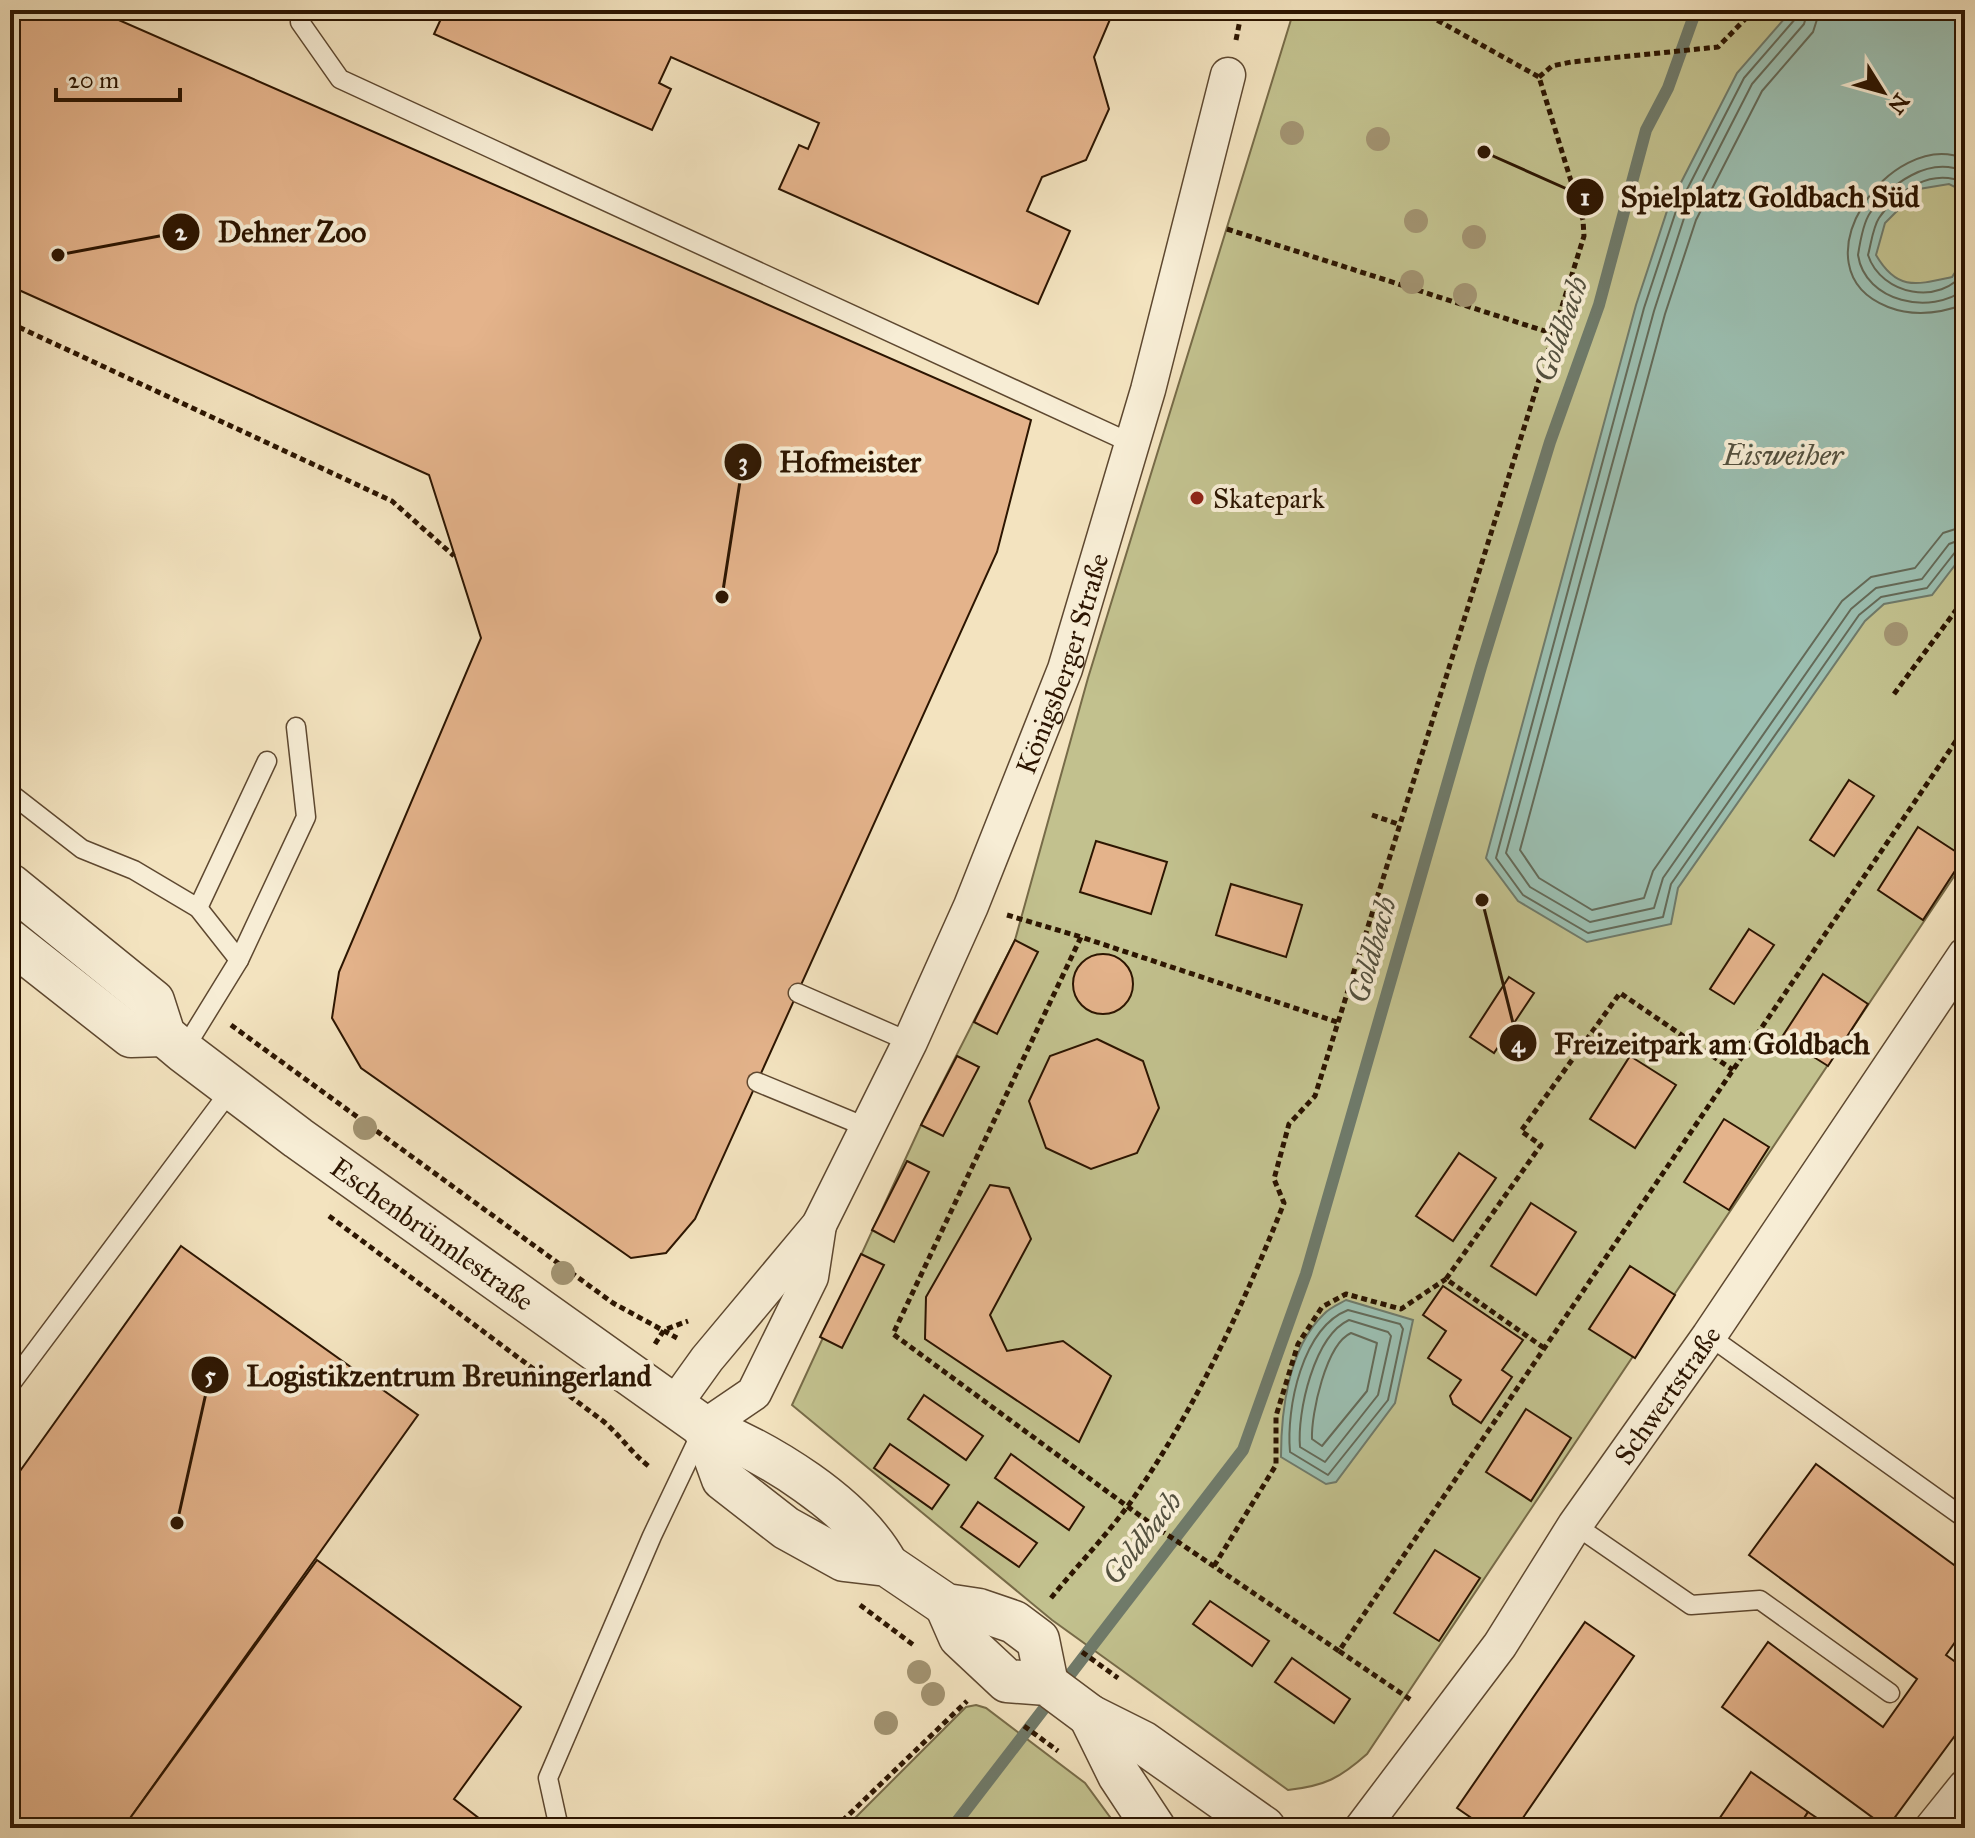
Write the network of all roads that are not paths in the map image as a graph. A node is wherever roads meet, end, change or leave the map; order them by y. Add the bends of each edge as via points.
1 (300, 22) dead end
2 (1228, 75) dead end
3 (1133, 444) junction
4 (296, 727) dead end
5 (267, 761) dead end
6 (10, 793) edge
7 (10, 885) edge
8 (198, 908) junction
9 (10, 941) edge
10 (1965, 955) edge
11 (239, 960) junction
12 (798, 993) dead end
13 (910, 1042) junction
14 (174, 1043) junction
15 (757, 1082) dead end
16 (233, 1087) junction
17 (866, 1127) junction
18 (819, 1225) junction
19 (1709, 1336) junction
20 (10, 1385) edge
21 (689, 1416) junction
22 (1963, 1517) dead end
23 (1575, 1525) junction
24 (946, 1605) junction
25 (1016, 1679) junction
26 (1890, 1693) dead end
27 (1090, 1716) junction
28 (1965, 1787) edge
29 (559, 1828) edge
30 (1154, 1828) edge
31 (1264, 1828) edge
32 (1362, 1828) edge
33 (1932, 1828) edge

1 - 3 lane via 340,79
2 - 3 street, Königsberger Straße
3 - 13 street, Königsberger Straße via 1050,714
4 - 11 lane via 306,817
5 - 8 lane
6 - 8 lane via 82,849 134,870
7 - 14 street via 153,1001
8 - 11 lane
9 - 14 street via 131,1036
10 - 19 street, Schwertstraße
11 - 14 lane via 209,1010
12 - 13 lane
13 - 17 street, Königsberger Straße
14 - 16 street, Eschenbrünnlestraße
15 - 17 lane
16 - 20 lane
16 - 21 street, Eschenbrünnlestraße
17 - 18 street, Königsberger Straße
18 - 21 street, Königsberger Straße via 707,1359
18 - 21 street, Königsberger Straße via 811,1277 754,1393
19 - 22 lane
19 - 23 street, Schwertstraße
21 - 24 street, Eschenbrünnlestraße via 745,1443 858,1523 887,1565
21 - 29 lane via 675,1486 548,1778
23 - 26 lane via 1691,1605 1760,1600
23 - 32 street, Schwertstraße via 1500,1645
24 - 25 street, Eschenbrünnlestraße via 960,1637
24 - 25 street, Eschenbrünnlestraße via 1014,1622 1032,1635
25 - 27 street, Eschenbrünnlestraße
27 - 30 street via 1119,1775
27 - 31 street, Eschenbrünnlestraße via 1142,1742
28 - 33 street

